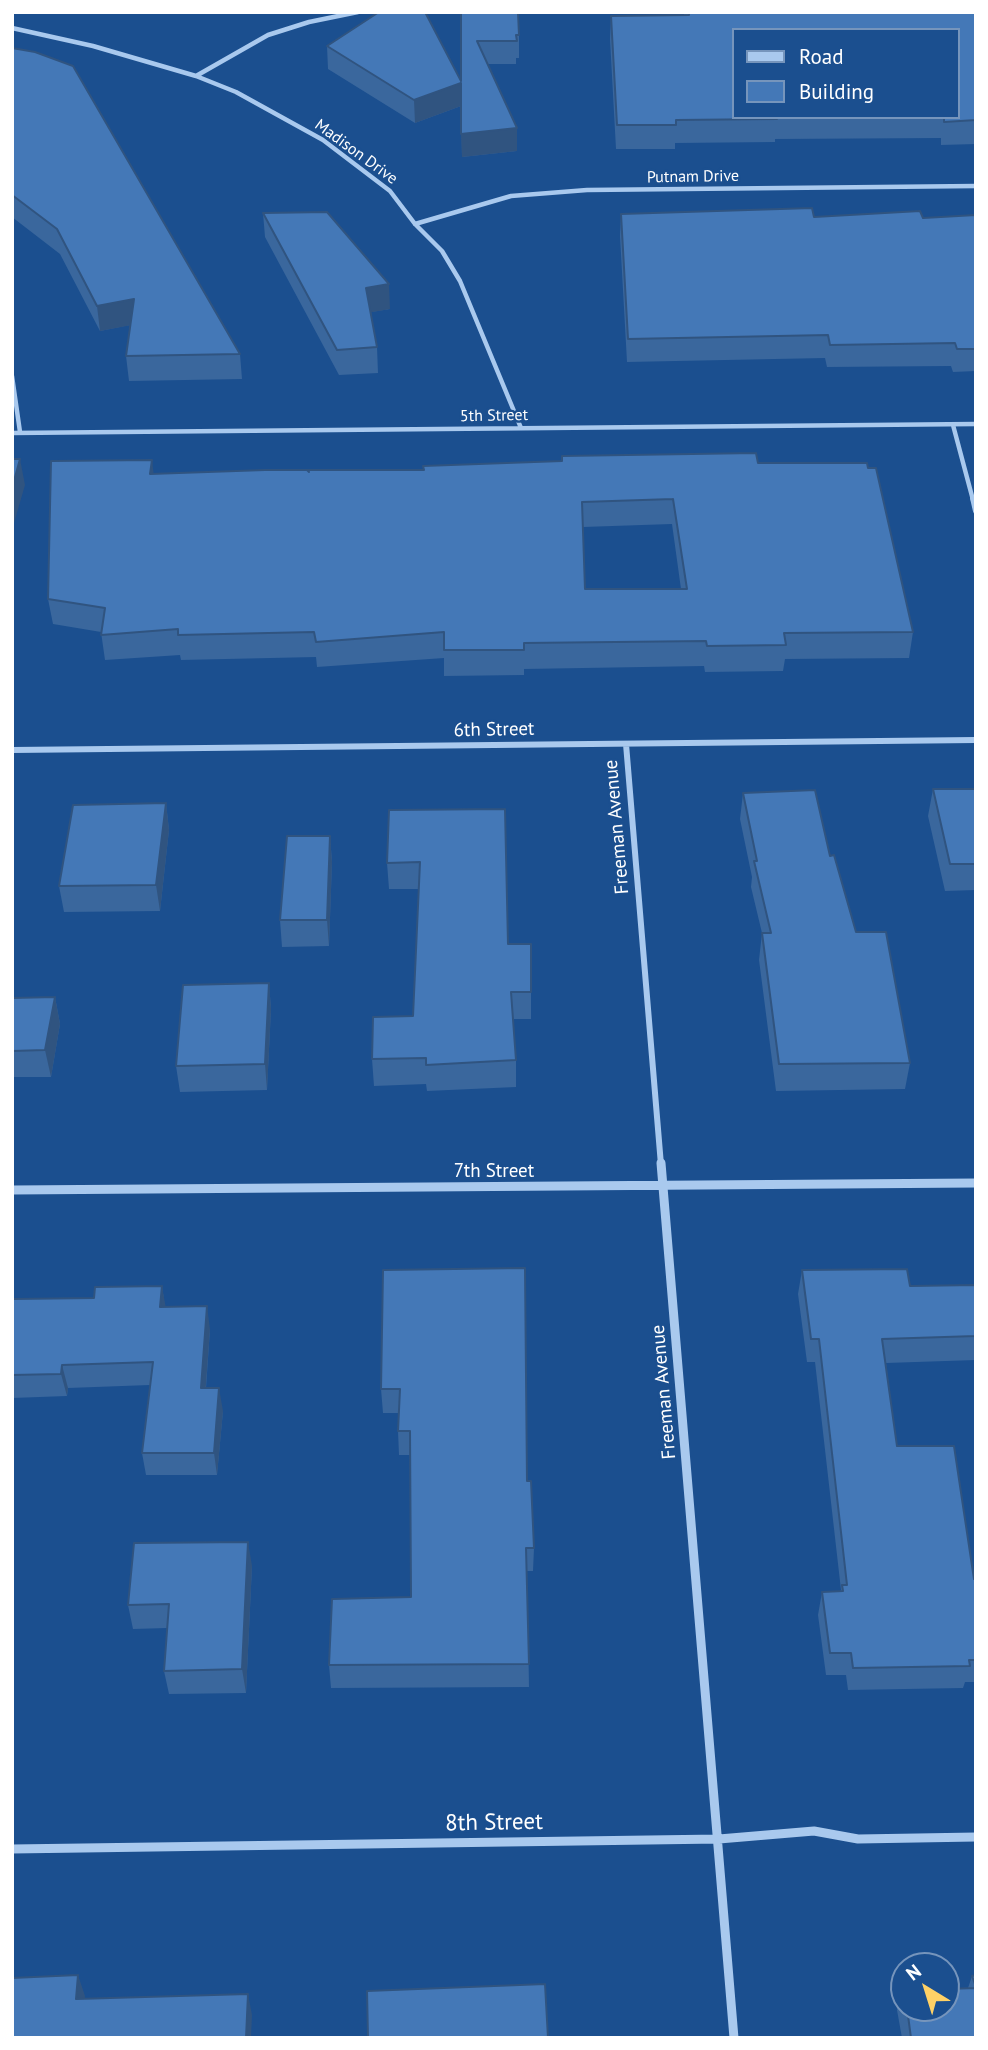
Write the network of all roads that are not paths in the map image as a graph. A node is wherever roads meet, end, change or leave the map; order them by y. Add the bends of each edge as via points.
1 (358, 12) edge
2 (12, 29) edge
3 (196, 76) junction
4 (976, 186) edge
5 (415, 224) junction
6 (12, 376) edge
7 (953, 425) junction
8 (976, 425) edge
9 (521, 428) junction
10 (20, 432) junction
11 (12, 433) edge
12 (976, 511) edge
13 (976, 740) edge
14 (625, 744) junction
15 (12, 750) edge
16 (976, 1183) edge
17 (663, 1187) junction
18 (12, 1190) edge
19 (976, 1837) edge
20 (719, 1839) junction
21 (12, 1849) edge
22 (734, 2038) edge

1 - 3 street via 268,35
2 - 3 street, Madison Drive via 93,46
3 - 5 street, Madison Drive via 236,92 323,140 390,191
4 - 5 street, Putnam Drive via 587,190 511,196
5 - 9 street, Madison Drive via 442,251 460,281
6 - 10 street
7 - 8 street, 5th Street
7 - 9 street, 5th Street
7 - 12 street
9 - 10 street, 5th Street
10 - 11 street, 5th Street
13 - 14 street, 6th Street
14 - 15 street, 6th Street
14 - 17 street, Freeman Avenue
16 - 17 street, 7th Street
17 - 18 street, 7th Street
17 - 20 street, Freeman Avenue
19 - 20 street, 8th Street via 859,1839 814,1831
20 - 21 street, 8th Street
20 - 22 street, Freeman Avenue

